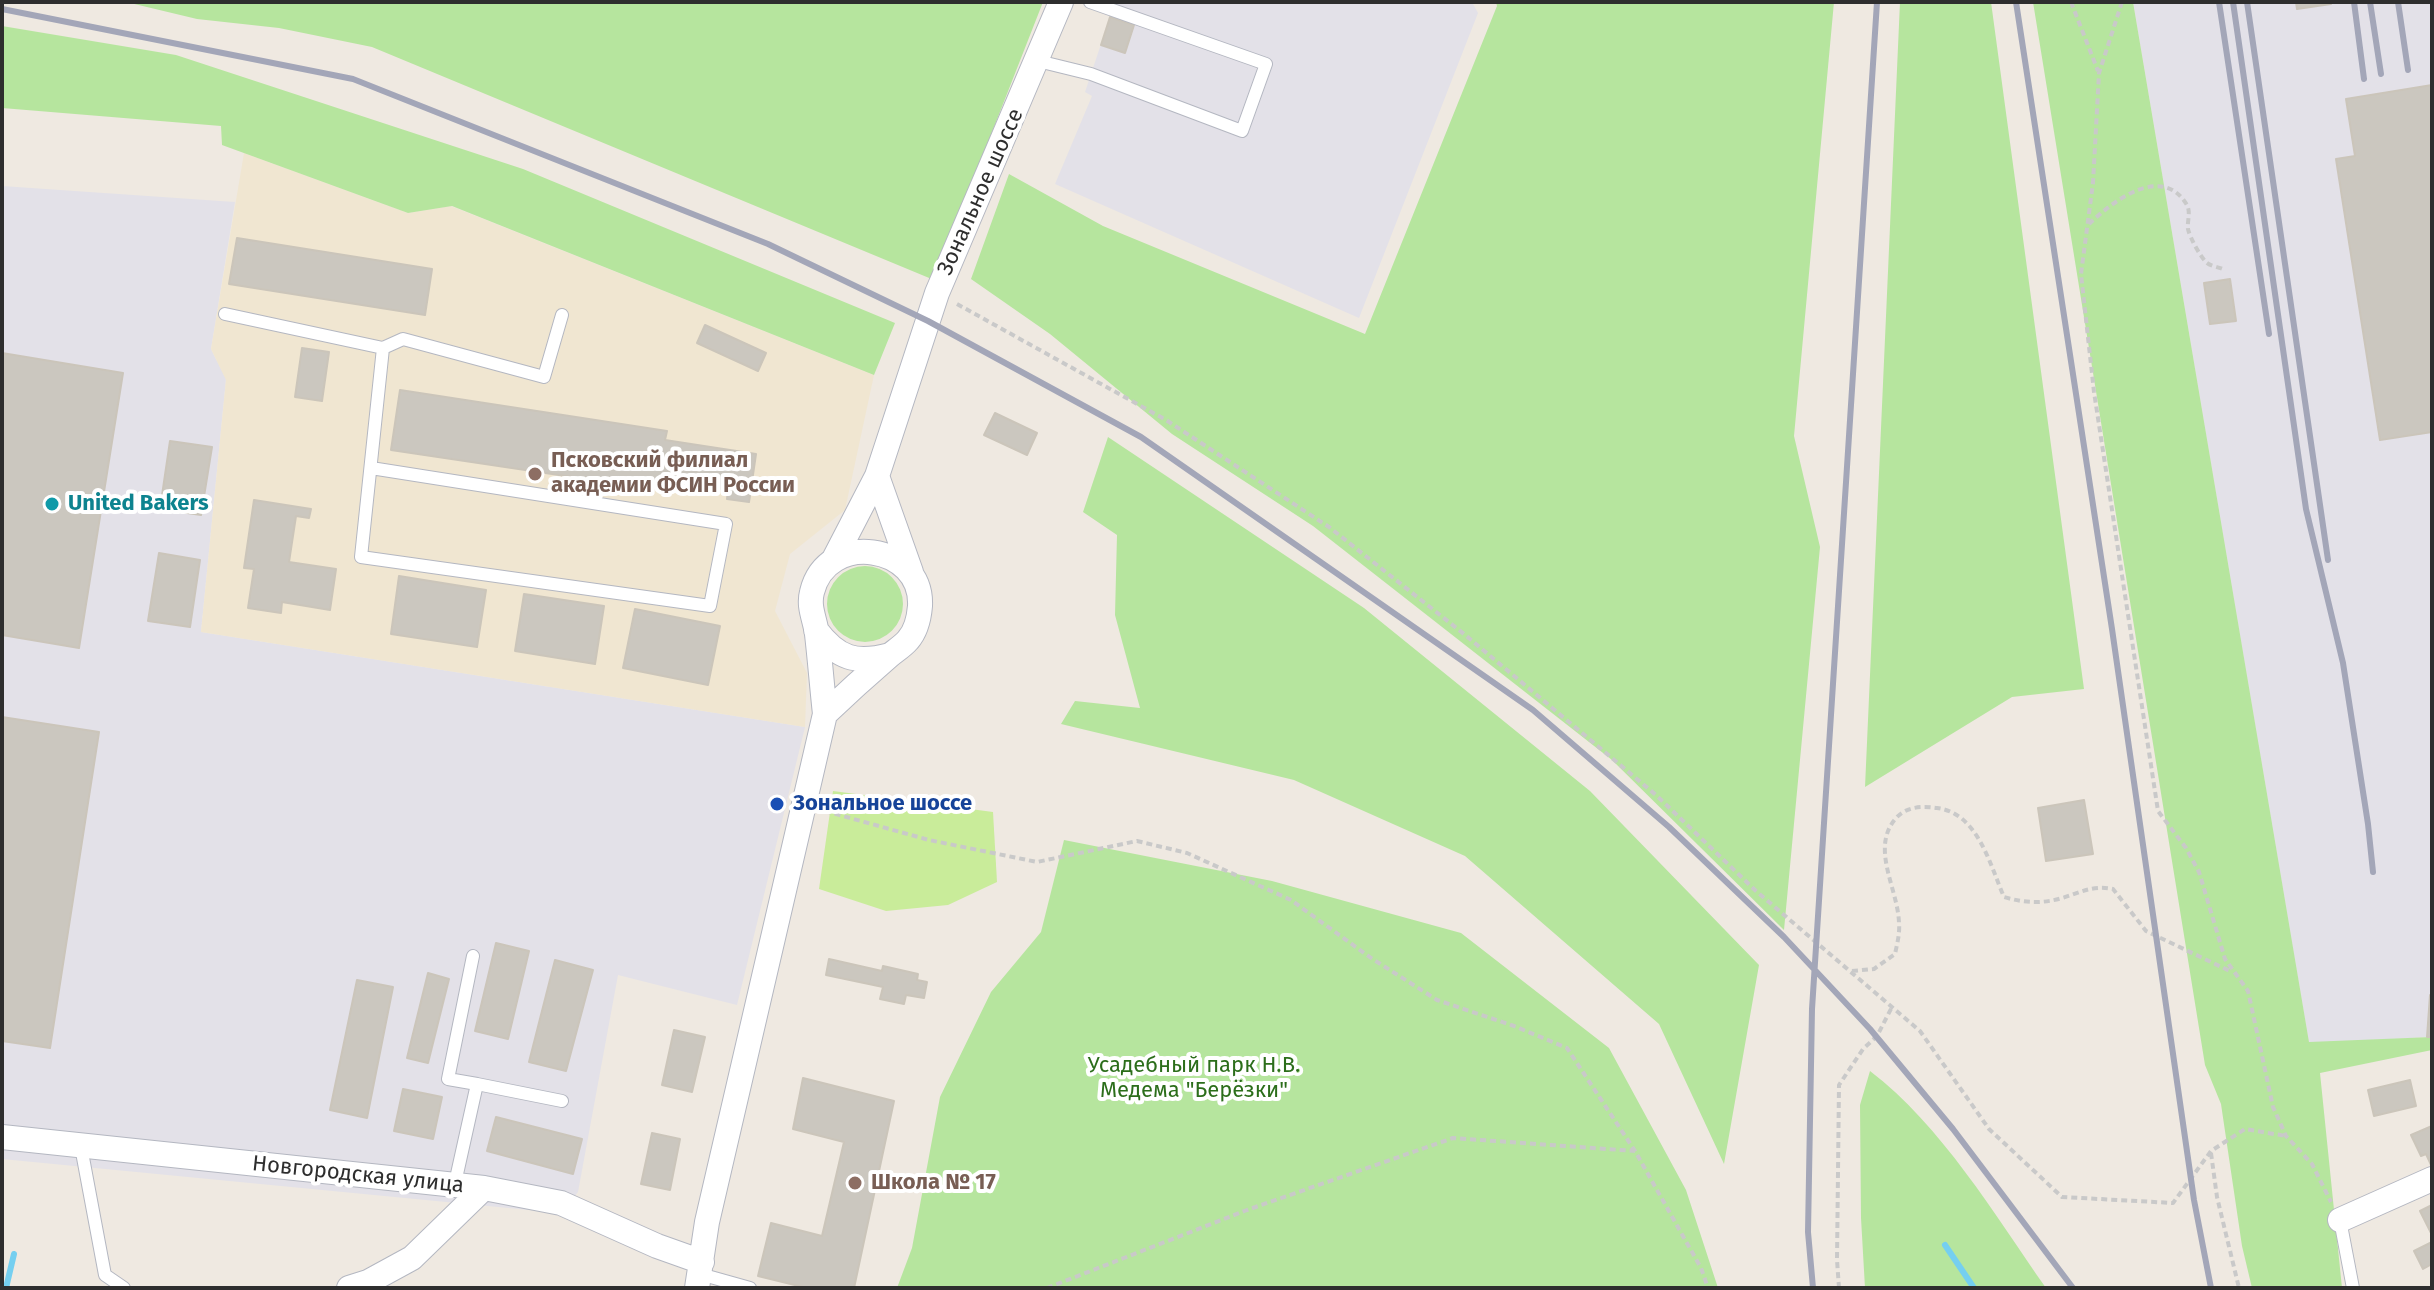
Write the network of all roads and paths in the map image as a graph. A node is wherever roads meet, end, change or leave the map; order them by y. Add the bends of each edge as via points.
1 (1061, 2) edge
2 (1090, 2) edge
3 (2071, 2) edge
4 (2122, 2) edge
5 (1038, 61) junction
6 (2099, 73) junction
7 (2088, 226) junction
8 (2223, 269) dead end
9 (937, 293) junction
10 (225, 314) dead end
11 (562, 315) dead end
12 (383, 348) junction
13 (371, 468) junction
14 (877, 476) junction
15 (834, 559) junction
16 (911, 574) junction
17 (816, 630) junction
18 (890, 655) junction
19 (825, 714) junction
20 (823, 810) dead end
21 (473, 956) dead end
22 (1850, 971) junction
23 (2236, 975) junction
24 (1892, 1007) junction
25 (477, 1084) junction
26 (562, 1101) dead end
27 (2286, 1136) junction
28 (2, 1137) edge
29 (81, 1147) junction
30 (1635, 1151) junction
31 (2211, 1151) junction
32 (2432, 1179) edge
33 (455, 1183) junction
34 (484, 1188) junction
35 (2340, 1220) junction
36 (700, 1275) edge
37 (124, 1288) edge
38 (349, 1288) edge
39 (750, 1288) edge
40 (1047, 1288) edge
41 (1708, 1288) edge
42 (1839, 1288) edge
43 (2239, 1288) edge
44 (2353, 1288) edge

1 - 5 street, Зональное шоссе
2 - 5 lane via 1266,64 1242,131 1091,74
3 - 6 path
4 - 6 path
5 - 9 street, Зональное шоссе
6 - 7 path
7 - 8 path via 2105,209 2158,184 2176,190 2189,208 2188,231 2200,252 2207,263
7 - 23 path via 2081,274 2094,392 2158,811 2199,872 2225,959
9 - 14 street, Зональное шоссе
9 - 22 path via 1166,420 1329,527 1656,795
10 - 12 lane
11 - 12 lane via 544,377 403,339
12 - 13 lane
13 - 13 lane via 361,557 710,606 726,524
14 - 15 street, Зональное шоссе
14 - 16 street
15 - 16 street via 872,550 894,558
15 - 17 street, Зональное шоссе via 812,591
16 - 18 street via 920,595 919,619 909,640
17 - 18 street via 844,656 867,661
17 - 19 street, Зональное шоссе
18 - 19 street
19 - 36 street, Зональное шоссе via 707,1222
20 - 30 path via 929,840 1037,862 1137,841 1187,853 1291,900 1437,1000 1567,1048
21 - 25 lane via 448,1079
22 - 23 path via 1874,969 1895,954 1899,922 1884,851 1888,826 1904,809 1926,806 1952,810 1974,831 2004,897 2025,903 2097,886 2113,889 2146,931
22 - 24 path
23 - 27 path via 2248,991 2273,1107
24 - 31 path via 1920,1031 1989,1129 2062,1197 2173,1203
24 - 42 path via 1839,1085
25 - 26 lane
25 - 33 lane
27 - 31 path via 2245,1129
27 - 35 path via 2312,1164
28 - 29 street, Новгородская улица
29 - 33 street, Новгородская улица
29 - 37 lane via 105,1275
30 - 40 path via 1453,1138
30 - 41 path
31 - 43 path
32 - 35 street
33 - 34 street, Новгородская улица
34 - 36 street, Новгородская улица via 561,1203 657,1246
34 - 38 street via 412,1258
35 - 44 lane
36 - 39 lane

